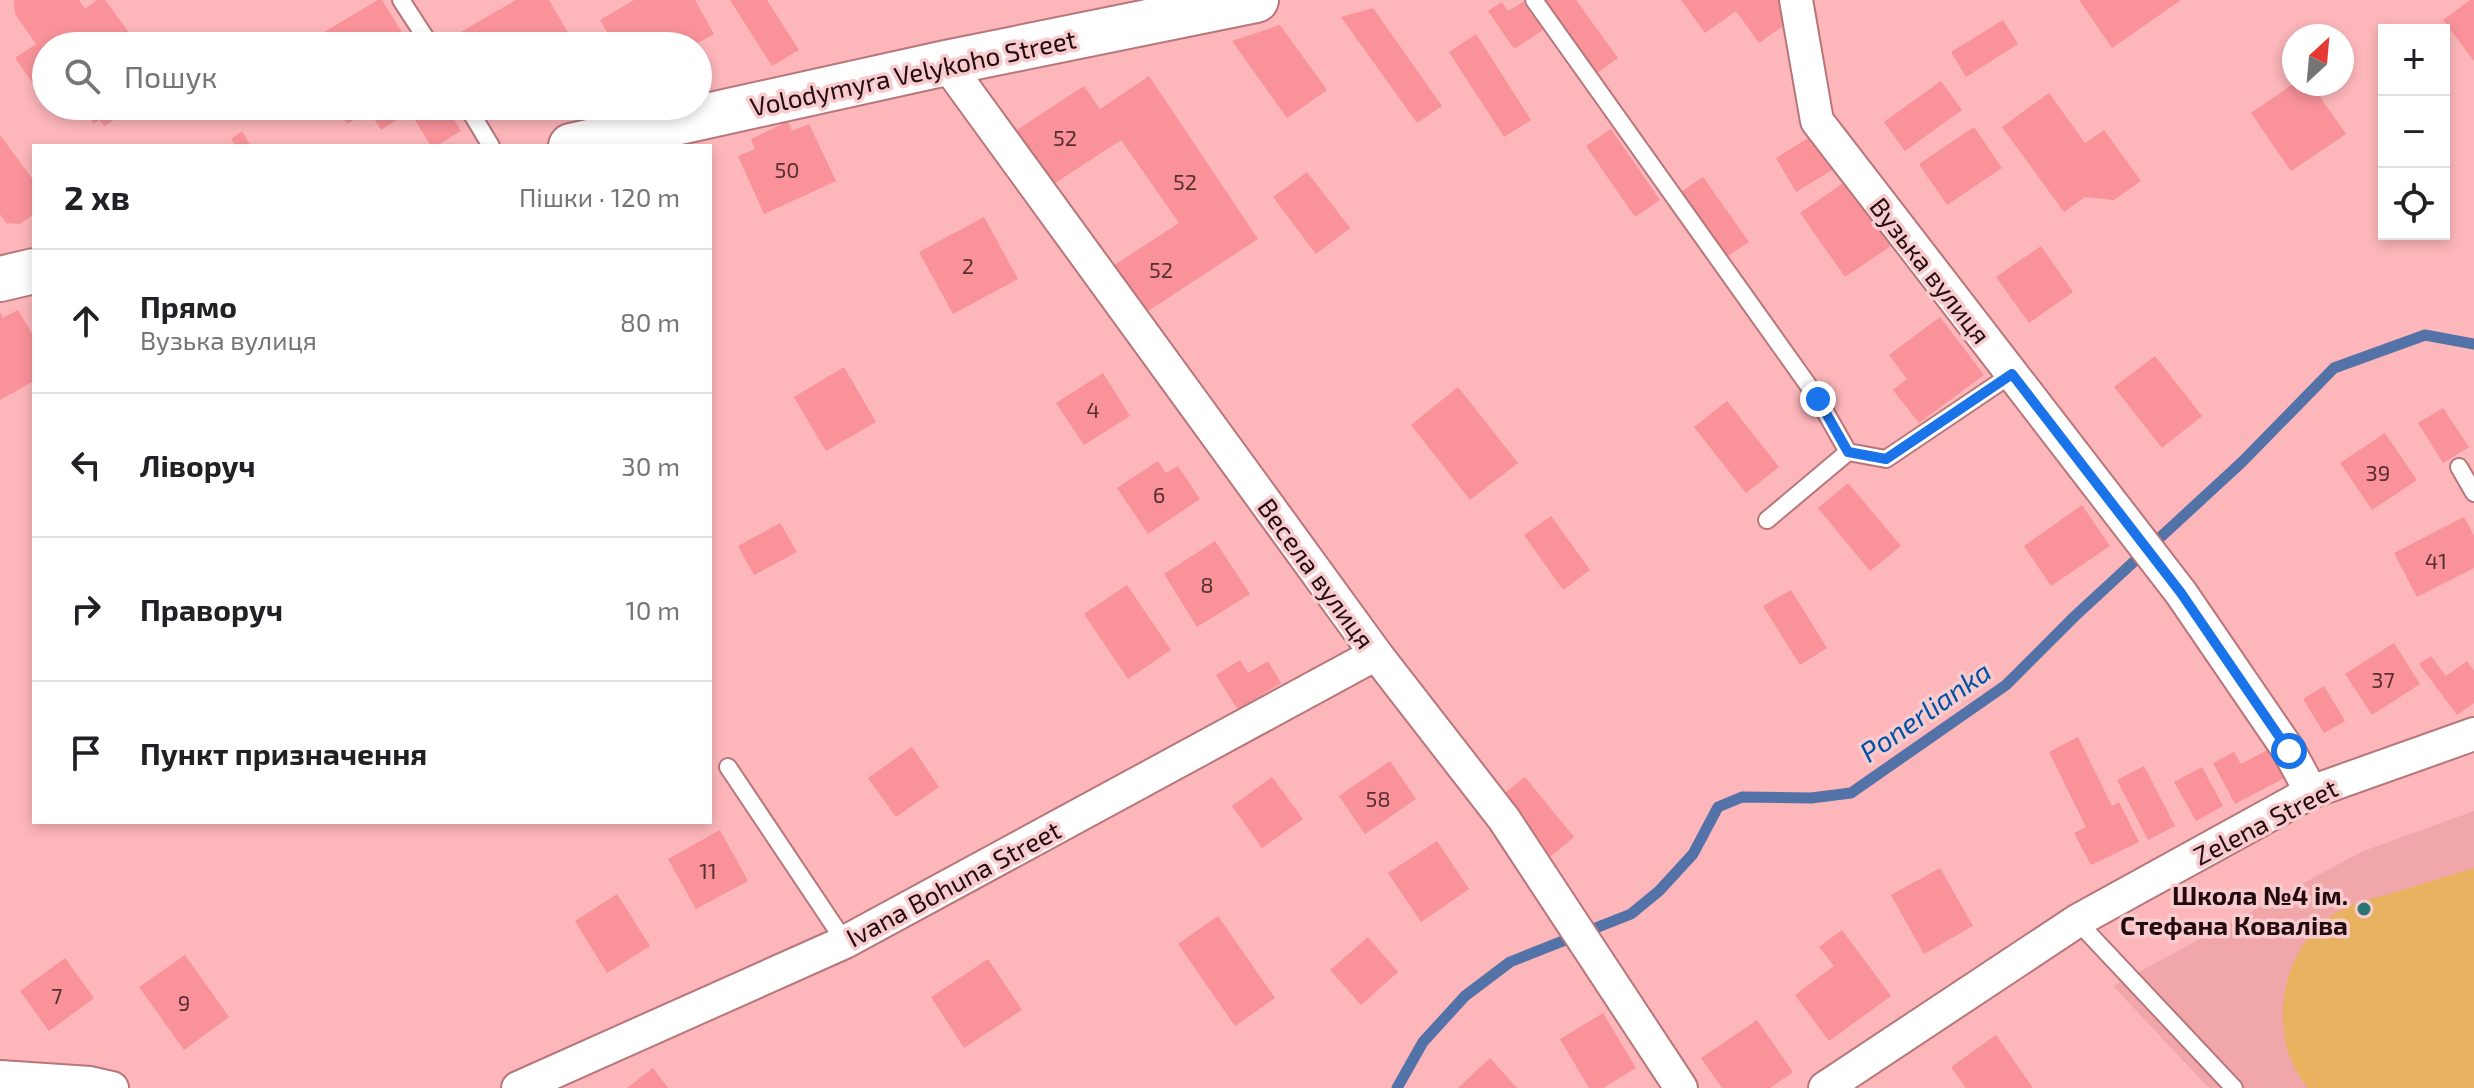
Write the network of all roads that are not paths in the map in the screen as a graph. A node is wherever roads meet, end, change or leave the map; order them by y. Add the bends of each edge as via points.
1 (401, 0) edge
2 (1256, 0) edge
3 (1534, 0) edge
4 (1796, 0) edge
5 (422, 32) edge
6 (946, 63) junction
7 (712, 115) edge
8 (475, 120) edge
9 (688, 120) edge
10 (490, 144) edge
11 (580, 144) edge
12 (32, 271) edge
13 (0, 279) edge
14 (2012, 374) junction
15 (1848, 452) junction
16 (2459, 467) dead end
17 (2474, 493) edge
18 (1767, 520) dead end
19 (1376, 654) junction
20 (2474, 734) edge
21 (728, 767) dead end
22 (2311, 792) junction
23 (2077, 921) junction
24 (845, 942) junction
25 (0, 1077) edge
26 (98, 1086) edge
27 (518, 1088) edge
28 (1681, 1088) edge
29 (1825, 1088) edge
30 (2234, 1088) edge

1 - 5 lane
2 - 6 street, Volodymyra Velykoho Street
3 - 15 lane via 1818,399
4 - 14 street, Вузька вулиця via 1817,121
6 - 7 street, Volodymyra Velykoho Street
6 - 19 street, Весела вулиця
8 - 10 lane
9 - 11 street, Volodymyra Velykoho Street
12 - 13 street
14 - 15 lane via 1886,459
14 - 22 street, Вузька вулиця via 2181,593 2289,751
15 - 18 lane
16 - 17 lane
19 - 24 street, Ivana Bohuna Street
19 - 28 street, Весела вулиця via 1504,819
20 - 22 street, Zelena Street
21 - 24 lane
22 - 23 street, Zelena Street
23 - 29 street, Zelena Street
23 - 30 lane
24 - 27 street, Ivana Bohuna Street
25 - 26 street

